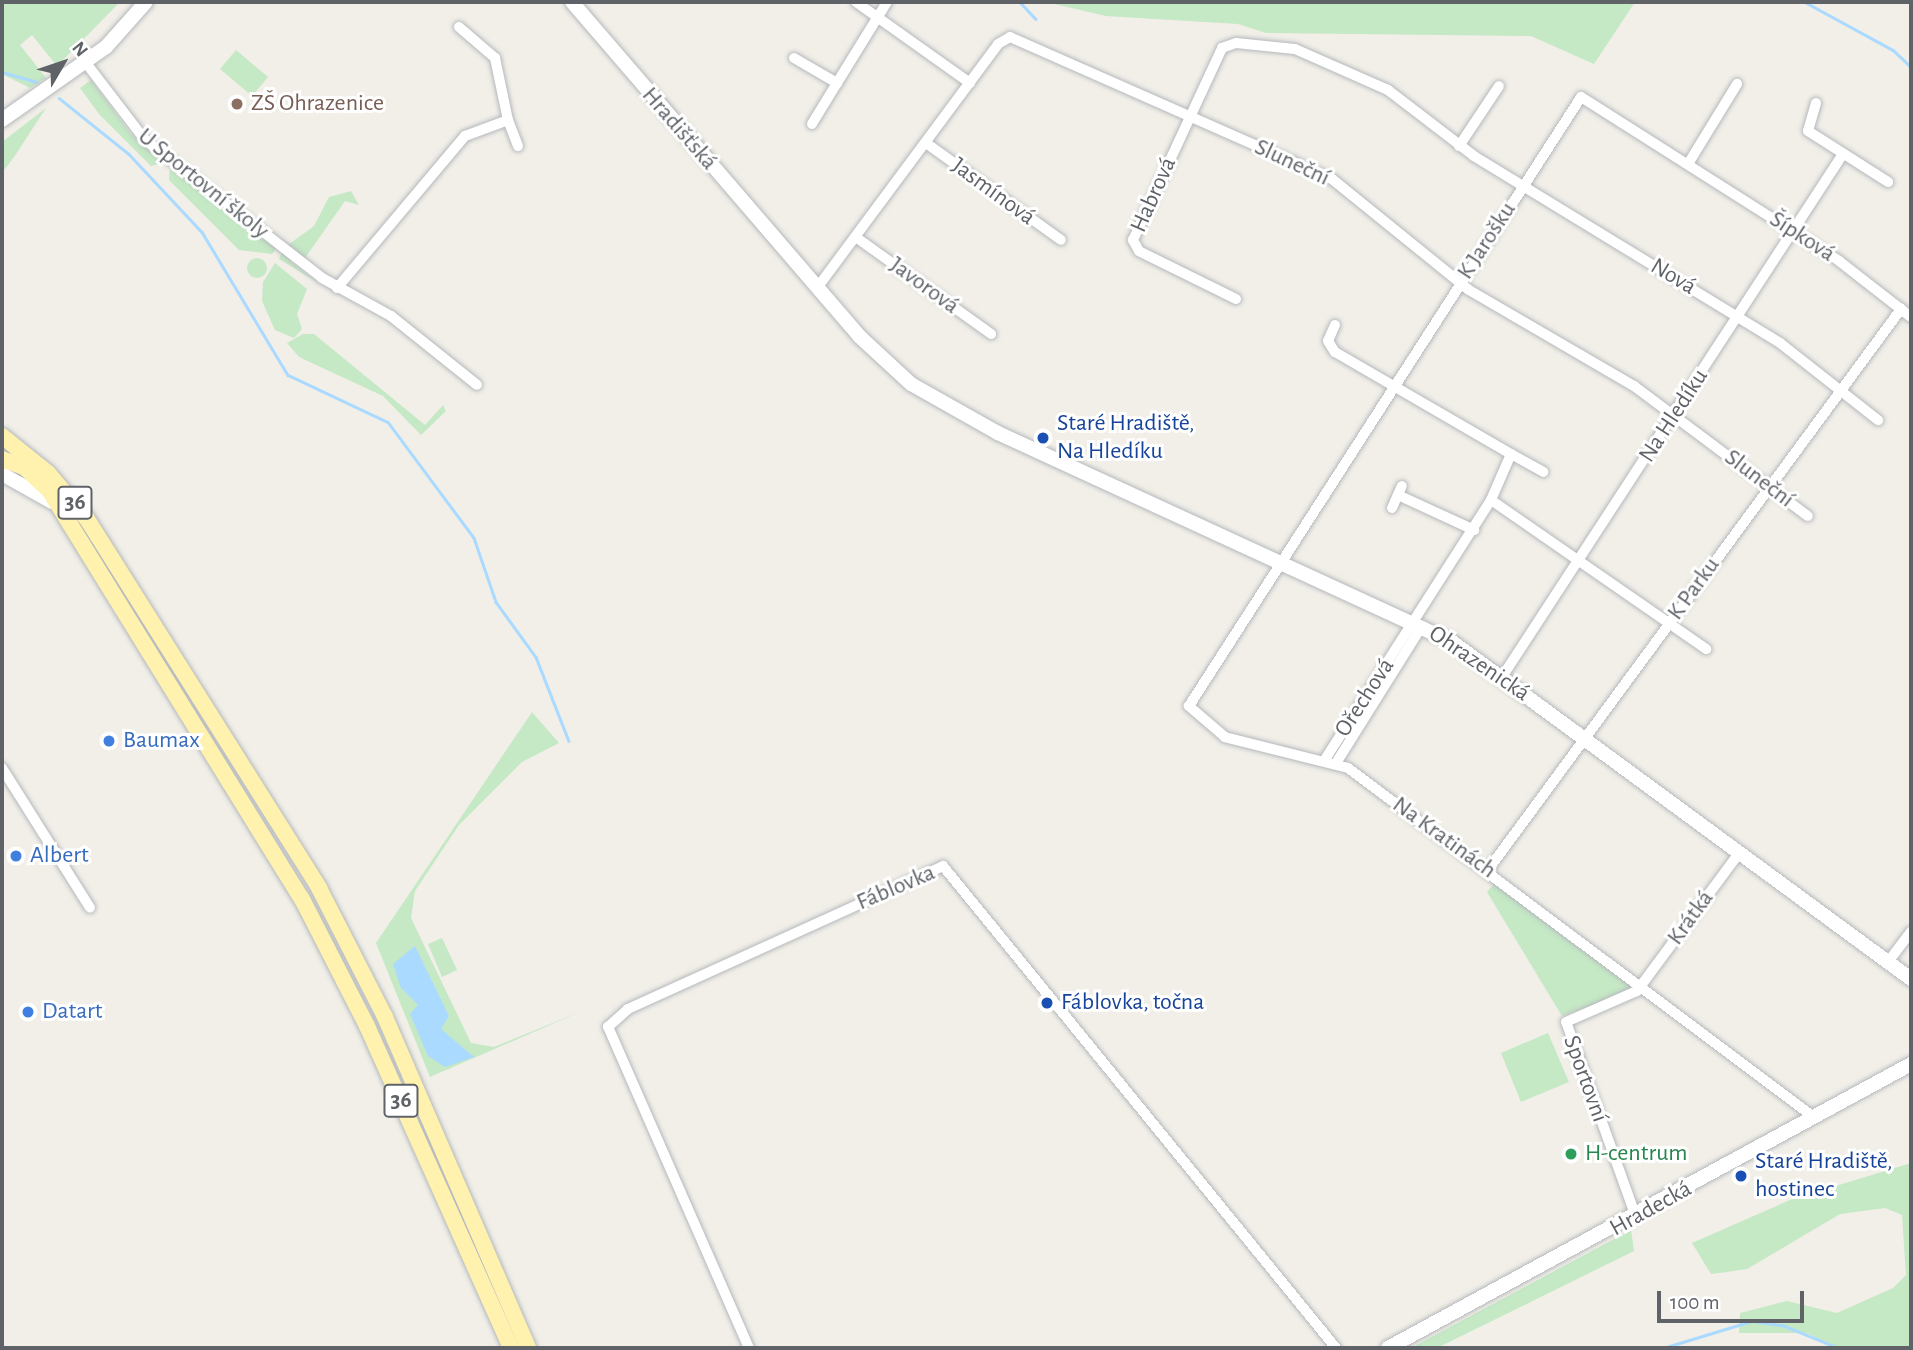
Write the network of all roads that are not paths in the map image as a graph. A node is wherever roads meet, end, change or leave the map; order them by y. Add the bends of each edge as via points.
1 (146, 2) edge
2 (572, 2) edge
3 (856, 2) edge
4 (887, 2) edge
5 (877, 17) junction
6 (459, 27) dead end
7 (794, 58) dead end
8 (86, 63) junction
9 (837, 83) junction
10 (970, 83) junction
11 (1737, 83) dead end
12 (1499, 86) dead end
13 (1581, 96) joint
14 (1816, 103) dead end
15 (1189, 116) junction
16 (2, 120) edge
17 (508, 120) junction
18 (812, 124) dead end
19 (926, 143) junction
20 (518, 146) dead end
21 (1459, 146) junction
22 (1843, 154) junction
23 (1688, 164) junction
24 (1888, 182) dead end
25 (1523, 186) junction
26 (1793, 232) junction
27 (857, 238) junction
28 (1060, 240) dead end
29 (1460, 283) junction
30 (337, 288) junction
31 (817, 288) junction
32 (1236, 299) dead end
33 (1901, 309) junction
34 (1738, 317) junction
35 (1911, 317) edge
36 (1335, 325) dead end
37 (991, 334) dead end
38 (477, 386) dead end
39 (1393, 386) junction
40 (1840, 391) junction
41 (1674, 415) junction
42 (1878, 420) dead end
43 (2, 436) edge
44 (1511, 454) junction
45 (2, 459) edge
46 (1543, 472) dead end
47 (2, 474) edge
48 (1769, 486) junction
49 (1491, 500) junction
50 (1392, 508) dead end
51 (1808, 516) dead end
52 (69, 520) junction
53 (1474, 530) junction
54 (1583, 559) junction
55 (1281, 562) junction
56 (1670, 622) junction
57 (1418, 624) junction
58 (1706, 649) dead end
59 (1502, 677) junction
60 (1586, 739) junction
61 (1324, 761) junction
62 (1336, 763) junction
63 (2, 768) edge
64 (1739, 853) junction
65 (1488, 870) junction
66 (90, 908) dead end
67 (1911, 932) edge
68 (1888, 962) junction
69 (1911, 979) edge
70 (1643, 985) junction
71 (1911, 1064) edge
72 (1815, 1118) junction
73 (1636, 1217) junction
74 (511, 1348) edge
75 (528, 1348) edge
76 (749, 1348) edge
77 (1336, 1348) edge
78 (1388, 1348) edge

1 - 8 street
2 - 31 street, Hradišťská
3 - 5 street
4 - 5 street
5 - 9 street
5 - 10 street
6 - 17 street via 495,58
7 - 9 street
8 - 16 street
8 - 30 street, U Sportovní školy via 145,140
9 - 18 street
10 - 15 street, Sluneční via 1010,37
10 - 19 street, Sluneční
11 - 23 street
12 - 21 street
13 - 23 street, Šípková
13 - 25 street, K Jarošku
14 - 22 street via 1808,131
15 - 21 street, Nová via 1226,45 1287,47 1388,90
15 - 29 street, Sluneční via 1332,179
15 - 32 street, Habrová via 1133,245
17 - 20 street
17 - 30 street via 481,125 452,147
19 - 27 street, Sluneční
19 - 28 street, Jasmínová
21 - 25 street, Nová
22 - 24 street
22 - 26 street, Na Hledíku
23 - 26 street, Šípková
25 - 29 street, K Jarošku
25 - 34 street, Nová
26 - 33 street, Šípková
26 - 34 street, Na Hledíku
27 - 31 street, Sluneční
27 - 37 street, Javorová
29 - 39 street, K Jarošku
29 - 41 street, Sluneční
30 - 38 street, U Sportovní školy via 391,316
31 - 55 street, Ohrazenická via 894,371 998,433
33 - 35 street, Šípková
33 - 40 street, K Parku
34 - 40 street, Nová
34 - 41 street, Na Hledíku
36 - 39 street via 1330,349
39 - 44 street
39 - 55 street, K Jarošku
40 - 42 street, Nová
40 - 48 street, K Parku
41 - 48 street, Sluneční
41 - 54 street, Na Hledíku
43 - 75 main road, 36 via 48,473 87,519 319,888 385,1017
44 - 46 street
44 - 49 street, Ořechová
45 - 52 main road, 36 via 37,476
47 - 52 street via 35,489
48 - 51 street, Sluneční
48 - 56 street, K Parku
49 - 53 street, Ořechová
49 - 54 street
50 - 53 street via 1400,491
52 - 74 main road, 36 via 323,936
53 - 57 street, Ořechová
54 - 56 street
54 - 59 street, Na Hledíku
55 - 57 street, Ohrazenická
55 - 61 street, Na Kratinách via 1189,706 1225,737
56 - 58 street
56 - 60 street, K Parku
57 - 59 street, Ohrazenická
57 - 61 street, Ořechová
57 - 62 street, Ořechová
59 - 60 street, Ohrazenická
60 - 64 street, Ohrazenická
60 - 65 street, K Parku
61 - 62 street, Na Kratinách
62 - 65 street, Na Kratinách
63 - 66 street
64 - 68 street, Ohrazenická
64 - 70 street, Krátká
65 - 70 street, Na Kratinách
67 - 68 street
68 - 69 street, Ohrazenická
70 - 72 street, Na Kratinách
70 - 73 street, Sportovní via 1566,1024
71 - 72 street, Hradecká
72 - 73 street, Hradecká
73 - 78 street, Hradecká
76 - 77 street, Fáblovka via 608,1027 628,1009 943,866

